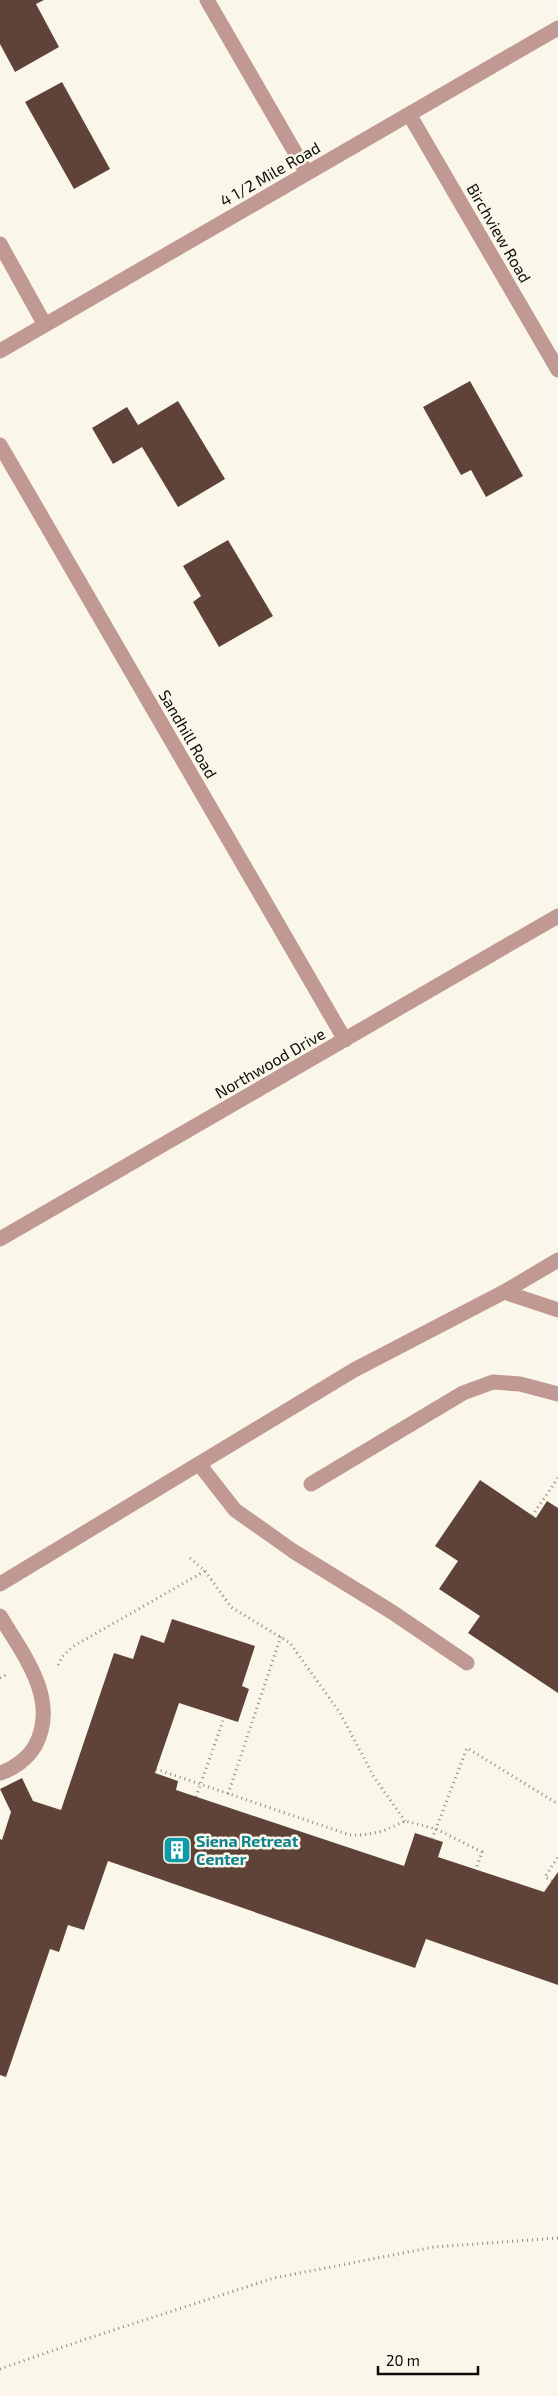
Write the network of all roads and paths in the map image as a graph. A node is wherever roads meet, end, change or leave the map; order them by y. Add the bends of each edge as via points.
1 (207, 0) edge
2 (558, 28) edge
3 (410, 114) junction
4 (307, 173) junction
5 (0, 244) edge
6 (45, 325) junction
7 (0, 351) edge
8 (558, 370) edge
9 (0, 445) edge
10 (558, 916) edge
11 (345, 1040) junction
12 (0, 1239) edge
13 (558, 1260) edge
14 (504, 1292) junction
15 (558, 1310) edge
16 (558, 1394) edge
17 (199, 1464) junction
18 (558, 1478) edge
19 (311, 1484) dead end
20 (532, 1516) dead end
21 (190, 1558) dead end
22 (205, 1571) junction
23 (0, 1584) edge
24 (0, 1616) edge
25 (282, 1636) junction
26 (466, 1662) dead end
27 (58, 1672) dead end
28 (224, 1718) dead end
29 (156, 1769) dead end
30 (0, 1773) edge
31 (201, 1784) junction
32 (228, 1794) junction
33 (196, 1797) dead end
34 (558, 1804) edge
35 (405, 1821) junction
36 (436, 1829) junction
37 (432, 1839) dead end
38 (558, 1857) edge
39 (476, 1869) dead end
40 (552, 1881) dead end
41 (558, 2238) edge
42 (0, 2369) edge

1 - 4 street
2 - 3 street, 4 1/2 Mile Road
3 - 4 street, 4 1/2 Mile Road
3 - 8 street, Birchview Road
4 - 6 street, 4 1/2 Mile Road
5 - 6 street
6 - 7 street, 4 1/2 Mile Road
9 - 11 street, Sandhill Road
10 - 11 street, Northwood Drive
11 - 12 street, Northwood Drive
13 - 14 street
14 - 15 street
14 - 17 street via 354,1370
16 - 19 street via 520,1384 494,1382 463,1393
17 - 23 street
17 - 26 street via 235,1510
18 - 20 path
21 - 22 path
22 - 25 path via 232,1607
22 - 27 path via 72,1647 62,1657
24 - 30 street via 37,1680 44,1706 42,1733 30,1755
25 - 32 path
25 - 35 path via 290,1642 340,1712 374,1777
28 - 31 path
29 - 31 path
31 - 32 path
31 - 33 path
32 - 35 path via 350,1835 383,1831
34 - 36 path via 467,1748
35 - 36 path
36 - 37 path
36 - 39 path via 482,1852
38 - 40 path via 545,1877
41 - 42 path via 434,2247 274,2278

